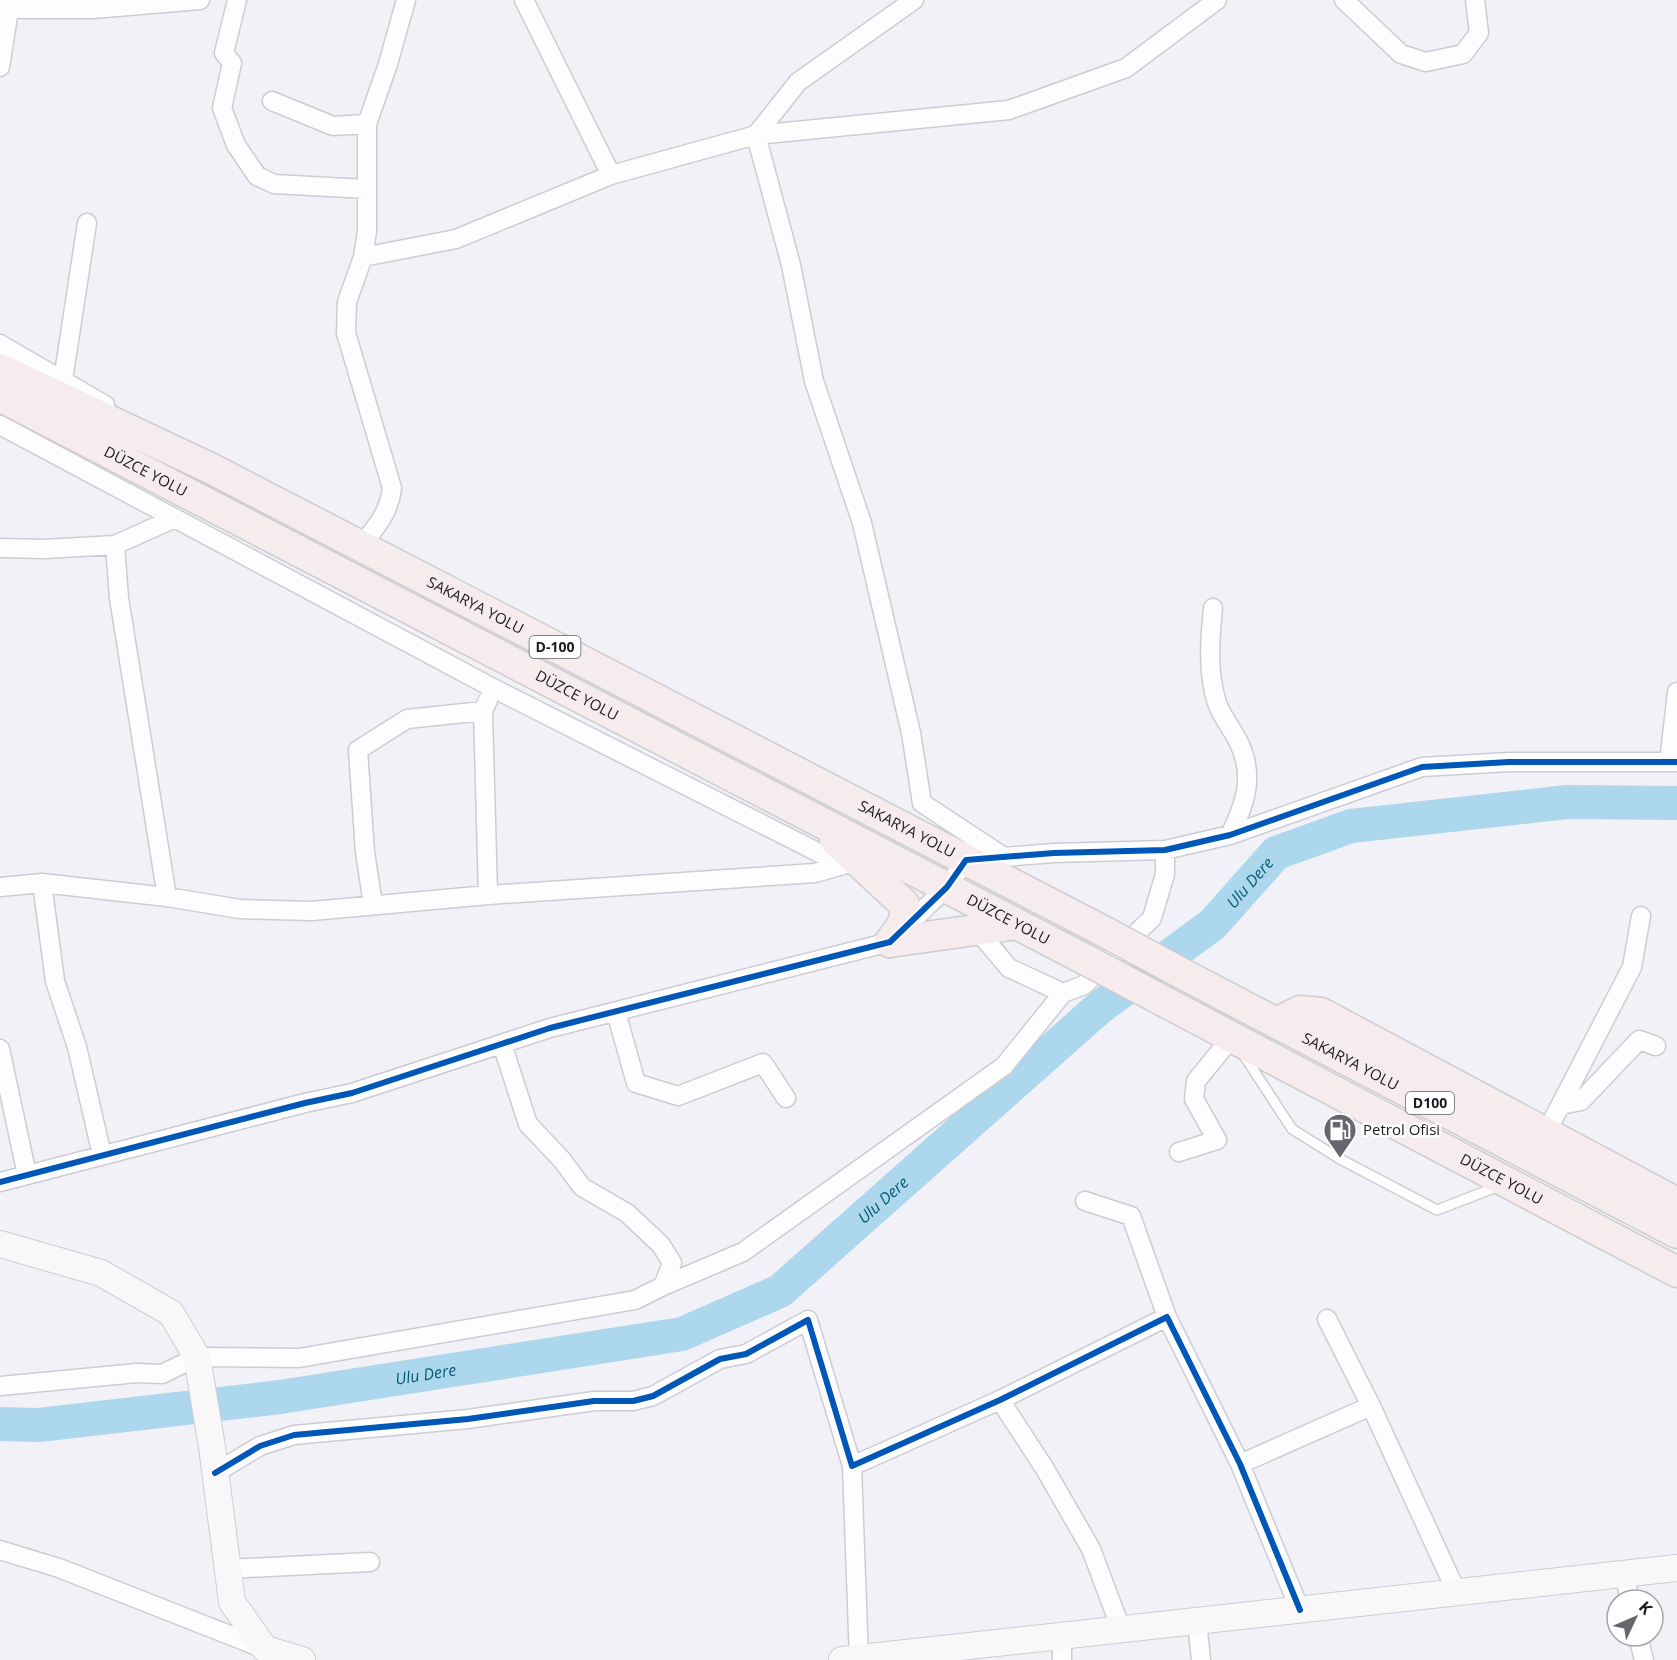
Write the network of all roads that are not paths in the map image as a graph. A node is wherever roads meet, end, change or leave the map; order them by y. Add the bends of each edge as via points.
1 (200, 0) edge
2 (237, 0) edge
3 (406, 0) edge
4 (524, 0) edge
5 (914, 0) edge
6 (1217, 0) edge
7 (1344, 0) edge
8 (1475, 0) edge
9 (4, 9) edge
10 (0, 67) edge
11 (272, 101) dead end
12 (367, 124) junction
13 (756, 135) junction
14 (611, 175) junction
15 (366, 189) junction
16 (87, 223) dead end
17 (363, 257) junction
18 (0, 344) edge
19 (0, 369) edge
20 (63, 380) junction
21 (0, 396) edge
22 (0, 425) edge
23 (212, 469) junction
24 (175, 518) junction
25 (115, 545) junction
26 (361, 546) junction
27 (0, 548) edge
28 (1213, 608) dead end
29 (494, 688) junction
30 (1677, 692) edge
31 (483, 711) junction
32 (1673, 762) edge
33 (804, 811) junction
34 (1230, 835) junction
35 (1165, 850) junction
36 (888, 856) junction
37 (1004, 857) junction
38 (966, 860) junction
39 (850, 863) junction
40 (42, 883) junction
41 (0, 887) edge
42 (947, 887) junction
43 (488, 895) junction
44 (167, 897) junction
45 (373, 905) junction
46 (1641, 916) dead end
47 (1017, 924) junction
48 (977, 930) junction
49 (1105, 932) joint
50 (890, 942) junction
51 (1088, 962) joint
52 (1063, 993) junction
53 (616, 1012) junction
54 (1276, 1023) junction
55 (1232, 1037) junction
56 (502, 1044) junction
57 (1656, 1046) dead end
58 (0, 1049) edge
59 (786, 1098) dead end
60 (1560, 1105) junction
61 (1546, 1133) junction
62 (1179, 1152) dead end
63 (102, 1155) junction
64 (27, 1175) junction
65 (0, 1182) edge
66 (1507, 1183) junction
67 (1085, 1201) dead end
68 (1677, 1203) edge
69 (1677, 1233) edge
70 (0, 1244) edge
71 (1677, 1272) edge
72 (663, 1286) junction
73 (1167, 1317) junction
74 (1327, 1319) dead end
75 (197, 1357) junction
76 (0, 1386) edge
77 (1000, 1401) junction
78 (1371, 1406) junction
79 (1240, 1464) junction
80 (852, 1466) junction
81 (215, 1473) junction
82 (0, 1550) edge
83 (370, 1562) dead end
84 (1677, 1568) edge
85 (228, 1569) junction
86 (1624, 1574) junction
87 (1627, 1588) edge
88 (1458, 1593) junction
89 (1300, 1610) junction
90 (1197, 1621) junction
91 (1121, 1629) junction
92 (1062, 1648) edge
93 (261, 1654) edge
94 (854, 1659) edge
95 (302, 1660) edge
96 (1201, 1660) edge

1 - 9 street via 93,9
2 - 15 street via 224,53 232,63 222,108 236,145 257,176 274,184
3 - 12 street
4 - 14 street
5 - 13 street via 798,82
6 - 13 street via 1126,68 1009,110
7 - 8 street via 1401,54 1426,62 1463,54 1469,47 1479,33
9 - 10 street
11 - 12 street via 333,126
12 - 15 street
13 - 14 street
13 - 37 street via 791,265 814,381 862,523 911,733 922,803
14 - 17 street via 456,239
15 - 17 street
16 - 20 street
17 - 26 street via 347,302 346,333 392,489 385,517
18 - 20 street
19 - 23 highway, SAKARYA YOLU / D-100
20 - 23 street
21 - 33 highway, DÜZCE YOLU / D-100
22 - 24 street
23 - 26 highway, SAKARYA YOLU / D-100
24 - 25 street
24 - 29 street
25 - 27 street
25 - 44 street via 119,598
26 - 38 highway, SAKARYA YOLU / D-100
28 - 34 street via 1209,660 1217,704 1240,745 1248,778 1245,806
29 - 31 street
29 - 39 street
30 - 32 street
31 - 43 street
31 - 45 street via 407,719 358,750
32 - 34 street via 1509,762 1422,767
33 - 36 highway, DÜZCE YOLU / D-100
33 - 39 highway
34 - 35 street
35 - 37 street
35 - 52 street via 1165,874 1152,918 1084,985
36 - 39 street
36 - 42 highway, DÜZCE YOLU / D-100
37 - 38 street
38 - 42 street
38 - 49 highway, SAKARYA YOLU / D-100
39 - 43 street via 815,873
39 - 50 highway via 904,904 905,920
40 - 41 street
40 - 44 street
40 - 63 street via 55,981 77,1047
42 - 47 highway, DÜZCE YOLU / D-100
42 - 50 street
43 - 45 street
44 - 45 street via 240,909 312,911
46 - 60 street via 1632,967
47 - 48 highway
47 - 51 highway, DÜZCE YOLU / D-100
48 - 50 highway
48 - 52 street via 1009,968
49 - 54 highway, SAKARYA YOLU / D100, bridge
50 - 53 street
51 - 55 highway, DÜZCE YOLU / D100, bridge
52 - 72 street via 1004,1066 743,1252
53 - 56 street
53 - 59 street via 636,1083 678,1096 763,1063
54 - 61 highway via 1300,1011 1321,1013
54 - 69 highway, SAKARYA YOLU / D100
55 - 62 street via 1196,1081 1194,1099 1217,1140
55 - 66 highway, DÜZCE YOLU / D100
55 - 66 lane via 1292,1129 1340,1159 1437,1210
56 - 63 street via 352,1093
56 - 72 street via 528,1124 582,1187 627,1213 661,1245 672,1263
57 - 60 street via 1639,1040 1581,1101
58 - 64 street
60 - 61 street
61 - 68 highway
63 - 64 street
64 - 65 street
66 - 71 highway, DÜZCE YOLU / D100
67 - 73 street via 1131,1216
70 - 75 main road via 101,1273 162,1307 171,1313
72 - 75 street via 635,1300 299,1358
73 - 77 street
73 - 79 street
74 - 78 street
75 - 76 street via 162,1374
75 - 81 main road
77 - 80 street
77 - 91 street via 1091,1549
78 - 79 street
78 - 88 street
79 - 89 street
80 - 81 street via 808,1320 746,1354 720,1359 653,1396 294,1435 260,1446
80 - 94 street
81 - 85 main road
82 - 93 street via 59,1568
83 - 85 street
84 - 86 main road
85 - 93 main road via 232,1602
86 - 87 street
86 - 88 main road
88 - 89 main road
89 - 90 main road
90 - 91 main road
90 - 96 street
91 - 92 main road
92 - 94 main road
93 - 95 main road

